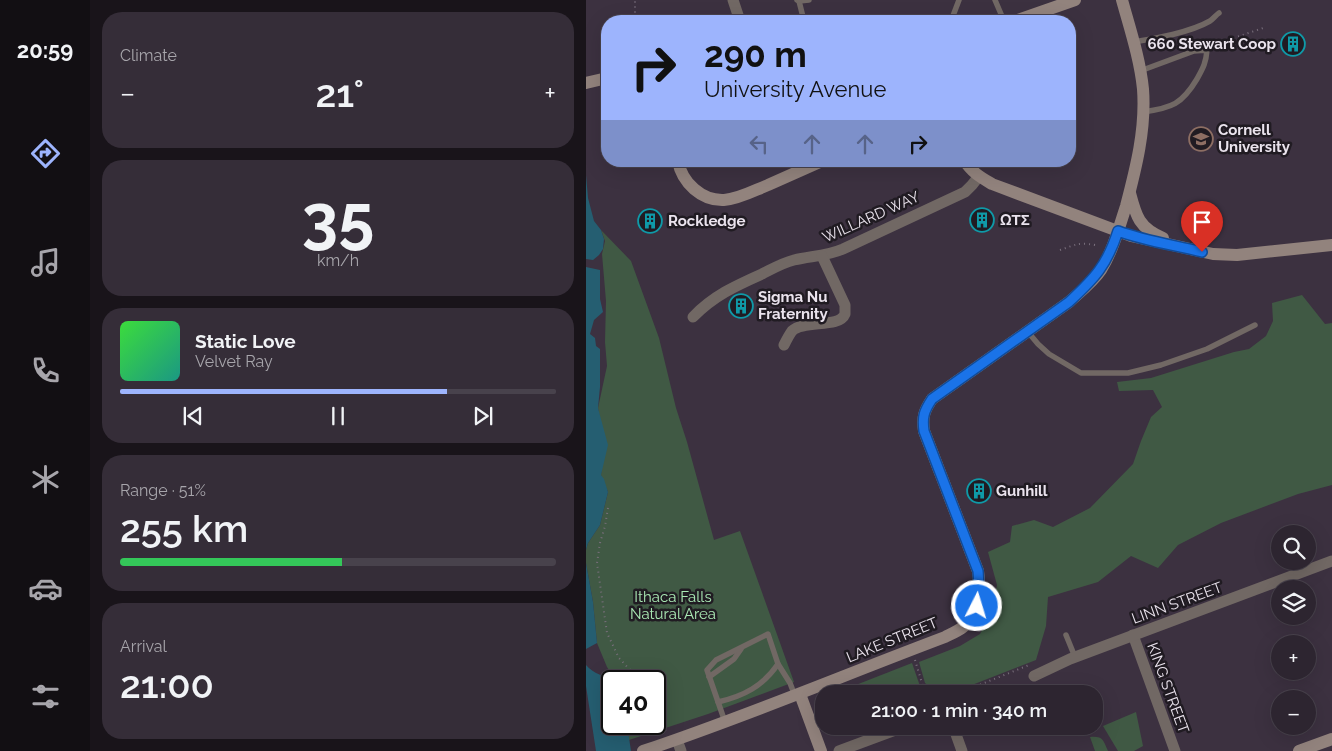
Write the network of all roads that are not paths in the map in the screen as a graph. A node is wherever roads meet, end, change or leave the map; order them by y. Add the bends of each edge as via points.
1 (733, 0) edge
2 (809, 0) edge
3 (959, 0) edge
4 (996, 0) edge
5 (1075, 0) edge
6 (1122, 0) edge
7 (798, 1) edge
8 (1219, 13) dead end
9 (738, 15) edge
10 (802, 15) edge
11 (953, 15) edge
12 (1002, 15) edge
13 (1032, 15) edge
14 (1133, 42) junction
15 (1140, 71) junction
16 (601, 79) edge
17 (586, 83) edge
18 (1143, 112) junction
19 (680, 167) edge
20 (808, 167) edge
21 (969, 167) edge
22 (979, 176) junction
23 (1130, 192) junction
24 (1118, 231) junction
25 (1332, 246) edge
26 (1191, 249) junction
27 (822, 256) junction
28 (693, 317) dead end
29 (1255, 325) dead end
30 (1028, 332) junction
31 (784, 345) dead end
32 (1332, 561) edge
33 (1066, 635) dead end
34 (1133, 635) junction
35 (741, 648) junction
36 (1075, 657) junction
37 (778, 664) junction
38 (1034, 676) road end
39 (709, 677) junction
40 (798, 695) junction
41 (718, 702) junction
42 (725, 722) junction
43 (882, 735) edge
44 (956, 735) edge
45 (1332, 739) edge
46 (679, 745) edge
47 (644, 751) edge
48 (821, 751) edge
49 (839, 751) edge
50 (962, 751) edge
51 (1175, 751) edge
52 (1300, 751) edge

1 - 9 street
2 - 7 lane
3 - 11 lane
4 - 12 lane
5 - 13 street
6 - 14 street, LAKE STREET
7 - 10 lane
8 - 14 lane via 1191,29
14 - 15 street, LAKE STREET
15 - 18 street, LAKE STREET
15 - 18 lane via 1194,51 1207,50 1204,66 1189,92 1168,108
16 - 17 street
18 - 23 street, LAKE STREET via 1140,148
19 - 20 street via 694,190 725,200 750,193
21 - 22 street
22 - 24 street via 992,184
22 - 27 street, WILLARD WAY via 965,192 843,250
23 - 24 street, LAKE STREET
23 - 26 street via 1142,224 1158,236
24 - 26 street
24 - 30 street, LAKE STREET via 1100,272 1069,302
25 - 26 street via 1237,255
27 - 28 street, WILLARD WAY via 784,263 743,282 705,305
27 - 31 street via 845,305 845,313 833,322 800,326 792,331
29 - 30 lane via 1208,349 1128,373 1081,373 1049,354
30 - 40 street, LAKE STREET via 932,399 925,410 924,431 978,571 980,596 970,619 945,637
32 - 34 street, LINN STREET
33 - 36 lane
34 - 36 street, LINN STREET
34 - 51 street, KING STREET
35 - 37 lane via 768,634
35 - 39 lane via 734,658
35 - 39 lane via 716,660 707,670
36 - 38 street, LINN STREET
37 - 40 lane
37 - 41 lane via 770,676 754,688
39 - 41 lane
40 - 42 street, LAKE STREET
40 - 48 street
41 - 42 lane
42 - 46 street, LAKE STREET
43 - 49 street
44 - 50 street
45 - 52 street
46 - 47 street, LAKE STREET

